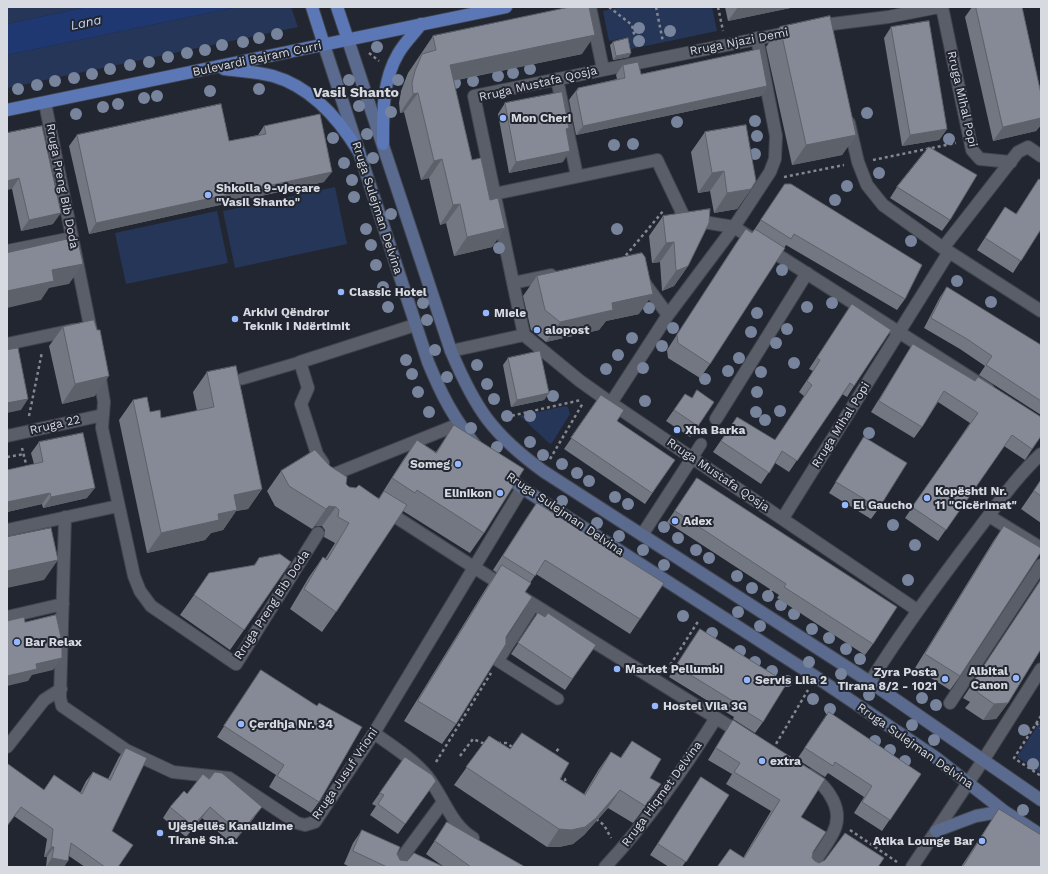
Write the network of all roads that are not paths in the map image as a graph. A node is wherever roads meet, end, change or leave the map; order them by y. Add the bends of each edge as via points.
1 (506, 7) edge
2 (590, 7) edge
3 (939, 7) edge
4 (942, 7) edge
5 (338, 8) edge
6 (313, 11) edge
7 (421, 24) junction
8 (828, 24) junction
9 (757, 38) junction
10 (348, 40) junction
11 (831, 40) edge
12 (324, 45) junction
13 (215, 67) junction
14 (603, 69) junction
15 (557, 79) junction
16 (45, 102) junction
17 (846, 109) edge
18 (7, 110) edge
19 (383, 144) junction
20 (359, 152) junction
21 (1041, 156) edge
22 (1011, 162) junction
23 (578, 176) junction
24 (494, 194) junction
25 (734, 227) junction
26 (72, 238) junction
27 (946, 250) junction
28 (7, 251) edge
29 (622, 260) edge
30 (560, 273) edge
31 (807, 273) junction
32 (513, 283) junction
33 (1041, 311) edge
34 (668, 315) junction
35 (415, 325) junction
36 (90, 327) junction
37 (899, 332) junction
38 (524, 335) junction
39 (7, 344) edge
40 (451, 351) junction
41 (300, 362) junction
42 (242, 379) dead end
43 (1001, 398) edge
44 (611, 403) junction
45 (103, 415) junction
46 (716, 419) dead end
47 (459, 424) junction
48 (7, 436) edge
49 (701, 444) dead end
50 (1041, 454) edge
51 (485, 456) edge
52 (692, 458) junction
53 (495, 466) edge
54 (332, 475) junction
55 (343, 484) edge
56 (522, 488) junction
57 (375, 504) edge
58 (118, 506) junction
59 (989, 516) junction
60 (65, 517) junction
61 (783, 518) junction
62 (7, 530) edge
63 (318, 533) dead end
64 (642, 535) junction
65 (1041, 548) edge
66 (1041, 565) edge
67 (475, 568) junction
68 (63, 604) junction
69 (534, 605) junction
70 (917, 610) junction
71 (7, 617) edge
72 (1041, 669) edge
73 (870, 682) junction
74 (61, 689) junction
75 (558, 699) dead end
76 (950, 703) dead end
77 (716, 718) junction
78 (374, 733) junction
79 (7, 747) edge
80 (771, 752) edge
81 (984, 759) junction
82 (796, 767) edge
83 (968, 782) junction
84 (1041, 800) edge
85 (443, 802) junction
86 (1004, 811) junction
87 (936, 831) junction
88 (1041, 835) edge
89 (481, 843) edge
90 (916, 866) edge
91 (396, 867) edge
92 (605, 867) edge
93 (811, 867) edge

1 - 7 main road, Bulevardi Bajram Curri
2 - 14 street
3 - 8 street, Rruga Njazi Demi via 888,17
4 - 22 street, Rruga Mihal Popi via 972,150 980,159
5 - 10 main road, Rruga Sulejman Delvina
6 - 12 main road, Rruga Sulejman Delvina
7 - 10 main road, Bulevardi Bajram Curri
7 - 19 main road via 398,53 391,70 383,102
8 - 9 street, Rruga Njazi Demi
8 - 11 street
9 - 14 street, Rruga Njazi Demi
9 - 25 street via 776,136 775,159 770,172
10 - 12 main road, Bulevardi Bajram Curri
10 - 19 main road, Rruga Sulejman Delvina
12 - 13 main road, Bulevardi Bajram Curri
12 - 20 main road, Rruga Sulejman Delvina
13 - 16 main road, Bulevardi Bajram Curri
13 - 20 main road via 272,76 288,82 324,107 344,127
14 - 15 street, Rruga Mustafa Qosja
15 - 23 street
15 - 24 street, Rruga Mustafa Qosja via 474,96
16 - 18 main road, Bulevardi Bajram Curri
16 - 26 street, Rruga Preng Bib Doda
17 - 27 street via 858,162 867,185 883,205
19 - 40 main road, Rruga Sulejman Delvina
20 - 35 main road, Rruga Sulejman Delvina
21 - 22 street, Rruga Mihal Popi via 1028,147 1018,152
22 - 27 street, Rruga Mihal Popi
23 - 24 street
23 - 25 street via 657,160 685,219
24 - 32 street, Rruga Mustafa Qosja
25 - 31 street
25 - 34 street
26 - 28 street
26 - 36 street, Rruga Preng Bib Doda
27 - 33 street
27 - 37 street, Rruga Mihal Popi
29 - 34 street via 633,267
30 - 32 street
31 - 37 street
31 - 46 street
32 - 38 street, Rruga Mustafa Qosja
34 - 44 street
35 - 41 street
35 - 47 main road, Rruga Sulejman Delvina via 443,398
36 - 39 street
36 - 45 street, Rruga Preng Bib Doda via 104,402
37 - 43 street
37 - 61 street, Rruga Mihal Popi
38 - 40 street
38 - 44 street, Rruga Mustafa Qosja
40 - 64 main road, Rruga Sulejman Delvina via 469,392 482,414 501,437 542,470
41 - 42 lane
41 - 54 street via 308,388 301,404 317,454
44 - 52 street, Rruga Mustafa Qosja
45 - 48 street, Rruga 22
45 - 58 street, Rruga Preng Bib Doda via 102,428
47 - 51 main road, Rruga Sulejman Delvina
47 - 54 street
49 - 52 lane
50 - 59 street
52 - 61 street, Rruga Mustafa Qosja
52 - 64 street
53 - 56 main road, Rruga Sulejman Delvina
54 - 55 street
56 - 67 street, Rruga Jusuf Vrioni
56 - 83 main road, Rruga Sulejman Delvina via 816,677
57 - 67 street
58 - 60 street
58 - 63 street, Rruga Preng Bib Doda via 134,576 140,591 152,606 236,664
59 - 65 street
59 - 70 street
60 - 62 street
60 - 68 street
61 - 70 street, Rruga Mustafa Qosja
64 - 73 main road, Rruga Sulejman Delvina
66 - 76 street
67 - 69 street
67 - 78 street, Rruga Jusuf Vrioni
68 - 71 street
68 - 74 street
69 - 75 lane via 498,661
69 - 77 street
70 - 73 street
72 - 81 street
73 - 81 main road, Rruga Sulejman Delvina
74 - 78 street, Rruga Jusuf Vrioni via 62,706 126,750 172,772 228,778 297,823 305,825 315,822
74 - 79 street via 44,700
77 - 80 street
77 - 92 street, Rruga Hiqmet Delvina via 688,762 634,836
78 - 85 street via 415,764 427,776
81 - 83 street
81 - 84 main road, Rruga Sulejman Delvina
82 - 93 street via 820,782 834,800 835,827
83 - 86 main road, Rruga Sulejman Delvina
83 - 87 street
85 - 89 street via 462,831
85 - 91 street
86 - 87 main road via 976,816
86 - 88 main road, Rruga Sulejman Delvina
87 - 90 street

